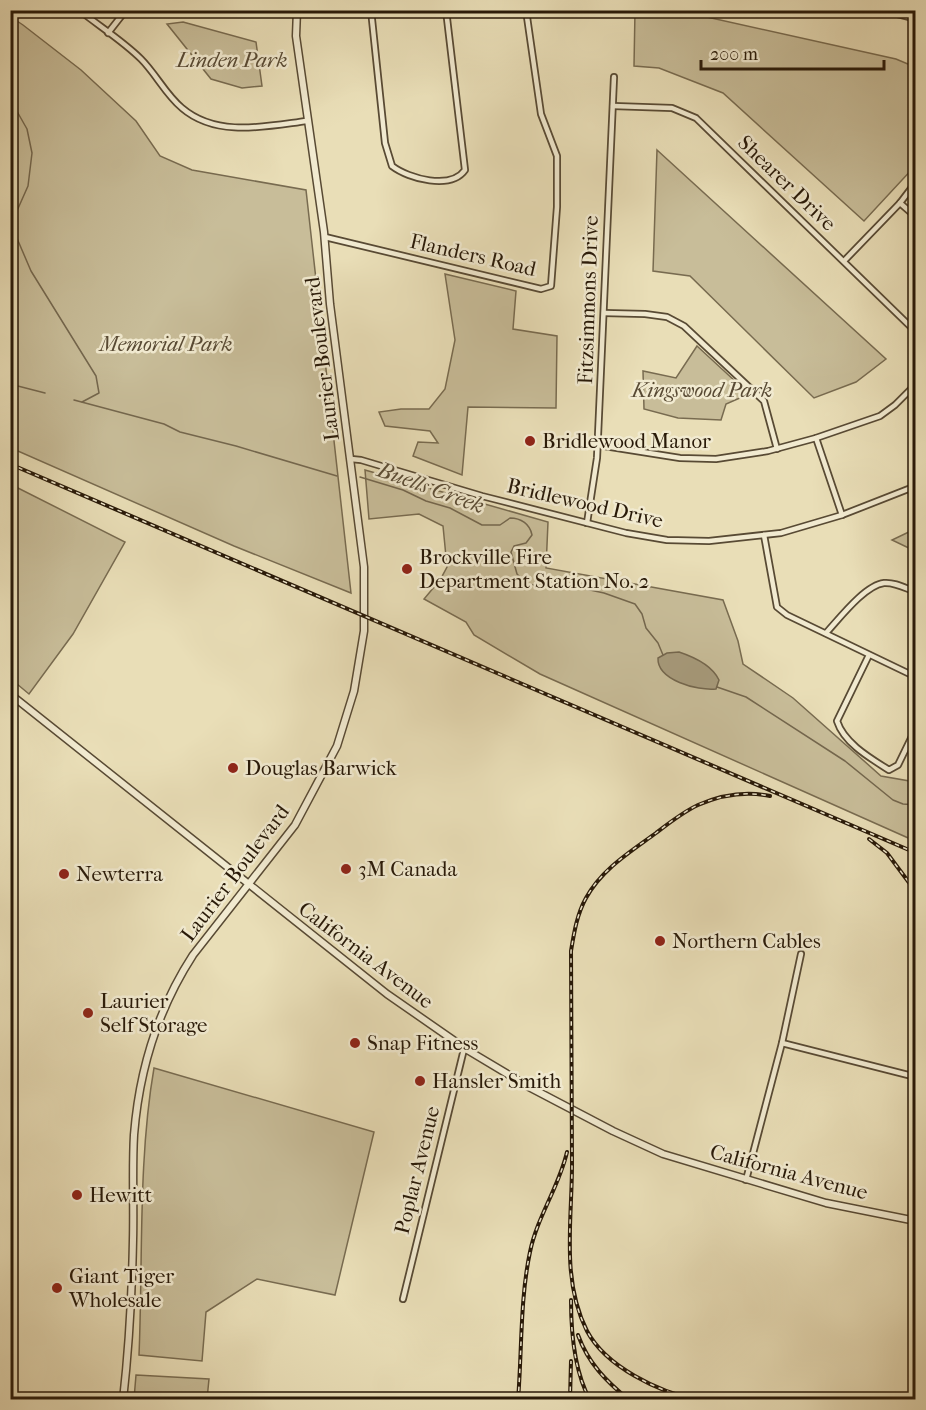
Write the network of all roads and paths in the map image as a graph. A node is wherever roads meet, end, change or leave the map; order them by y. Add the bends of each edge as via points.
1 (79, 10) edge
2 (126, 10) edge
3 (371, 10) edge
4 (446, 10) edge
5 (526, 10) edge
6 (881, 10) edge
7 (296, 11) edge
8 (888, 11) edge
9 (915, 19) edge
10 (108, 33) junction
11 (614, 77) dead end
12 (613, 106) junction
13 (307, 121) junction
14 (915, 182) edge
15 (900, 203) junction
16 (915, 217) edge
17 (325, 237) junction
18 (844, 261) junction
19 (604, 313) junction
20 (915, 332) edge
21 (915, 384) edge
22 (816, 438) junction
23 (598, 445) junction
24 (777, 449) junction
25 (351, 459) junction
26 (915, 486) edge
27 (842, 515) junction
28 (587, 523) junction
29 (764, 535) junction
30 (915, 592) edge
31 (826, 633) junction
32 (868, 655) junction
33 (915, 677) edge
34 (10, 694) edge
35 (915, 728) edge
36 (248, 884) junction
37 (801, 954) dead end
38 (782, 1043) junction
39 (464, 1049) junction
40 (915, 1077) edge
41 (746, 1180) junction
42 (915, 1221) edge
43 (403, 1299) dead end
44 (10, 1396) edge
45 (27, 1400) edge
46 (123, 1400) edge

1 - 10 street
2 - 10 street
3 - 4 street via 385,142 392,166 401,173 440,182 460,177 465,170
5 - 17 street, Flanders Road via 541,114 557,156 551,285 541,289
6 - 8 street
7 - 13 street, Laurier Boulevard
8 - 9 street
10 - 13 street via 140,59 182,108 206,122 250,128
11 - 12 street, Fitzsimmons Drive
12 - 18 street, Shearer Drive via 672,108 696,118
12 - 19 street, Fitzsimmons Drive
13 - 17 street, Laurier Boulevard
14 - 15 street
15 - 16 street
15 - 18 street
17 - 25 street, Laurier Boulevard
18 - 20 street, Shearer Drive
19 - 23 street, Fitzsimmons Drive
19 - 24 street via 667,316 684,326 764,401
21 - 22 street via 880,416
22 - 24 street
22 - 27 street
23 - 24 street via 680,458 716,459
23 - 28 street, Fitzsimmons Drive
25 - 28 street, Bridlewood Drive
25 - 36 street, Laurier Boulevard via 364,567 365,617 354,691 337,746 295,825
26 - 27 street, Bridlewood Drive
27 - 29 street, Bridlewood Drive
28 - 29 street, Bridlewood Drive via 667,540 709,541
29 - 31 street via 777,607
30 - 31 street via 882,583 864,592
31 - 32 street
32 - 33 street
32 - 35 street via 837,721 841,733 889,770 898,765
34 - 36 street, California Avenue
36 - 39 street, California Avenue via 387,994
36 - 46 street, Laurier Boulevard via 179,976 149,1048 134,1136 132,1262
37 - 38 street
38 - 40 street
38 - 41 street
39 - 41 street, California Avenue via 613,1131 663,1154
39 - 43 street, Poplar Avenue
41 - 42 street, California Avenue via 826,1203
44 - 45 street

